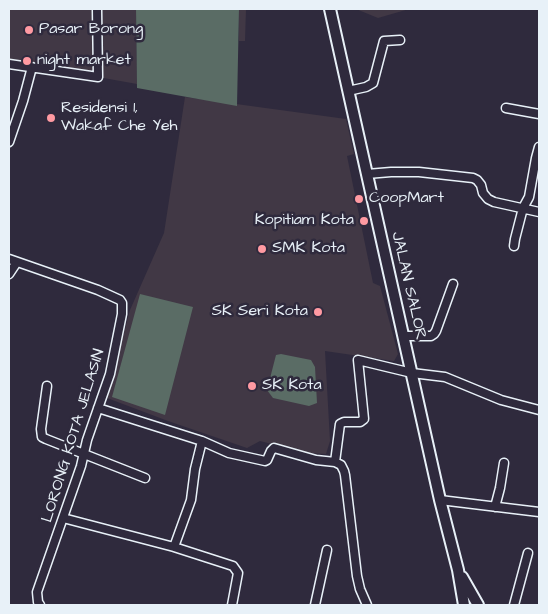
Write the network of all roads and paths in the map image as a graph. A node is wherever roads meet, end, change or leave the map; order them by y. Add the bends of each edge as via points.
1 (97, 9) edge
2 (330, 9) edge
3 (400, 40) dead end
4 (9, 64) edge
5 (32, 68) junction
6 (348, 91) junction
7 (506, 108) dead end
8 (539, 114) edge
9 (9, 142) edge
10 (539, 147) edge
11 (367, 174) junction
12 (524, 208) junction
13 (539, 212) edge
14 (514, 246) dead end
15 (13, 260) edge
16 (9, 274) edge
17 (453, 284) dead end
18 (404, 336) junction
19 (412, 373) junction
20 (47, 386) dead end
21 (98, 408) junction
22 (539, 410) edge
23 (202, 441) junction
24 (84, 454) junction
25 (336, 462) junction
26 (504, 463) dead end
27 (145, 478) dead end
28 (440, 500) junction
29 (495, 507) junction
30 (539, 512) edge
31 (63, 518) junction
32 (174, 547) junction
33 (328, 550) dead end
34 (528, 553) dead end
35 (458, 570) junction
36 (40, 605) edge
37 (232, 605) edge
38 (315, 605) edge
39 (367, 605) edge
40 (464, 605) edge
41 (478, 605) edge
42 (514, 605) edge

1 - 5 street via 98,77
2 - 6 main road, JALAN SALOR
3 - 6 street via 384,41 373,83
4 - 5 street
5 - 9 street
6 - 11 main road, JALAN SALOR
7 - 8 street
10 - 12 street
11 - 12 street via 419,172 473,178 494,202
11 - 18 main road, JALAN SALOR
12 - 13 street
12 - 14 street
15 - 16 street
15 - 21 street, LORONG KOTA JELASIN via 122,303 110,374
17 - 18 street via 434,334
18 - 19 main road, JALAN SALOR
19 - 22 street via 445,377 501,400
19 - 25 street via 358,360 364,418 360,422 340,424
19 - 28 main road, JALAN SALOR
20 - 24 street via 42,436
21 - 23 street
21 - 24 street, LORONG KOTA JELASIN
23 - 25 street via 229,453 263,461 274,448 310,459
23 - 32 street via 190,500
24 - 27 street
24 - 31 street, LORONG KOTA JELASIN
25 - 39 street via 344,470 357,576
26 - 29 street
28 - 29 street
28 - 35 main road, JALAN SALOR
29 - 30 street
31 - 32 street
31 - 36 street, LORONG KOTA JELASIN via 37,592
32 - 37 street via 233,566 238,573
33 - 38 street
34 - 42 street
35 - 40 main road, JALAN SALOR
35 - 41 main road, JALAN SALOR

